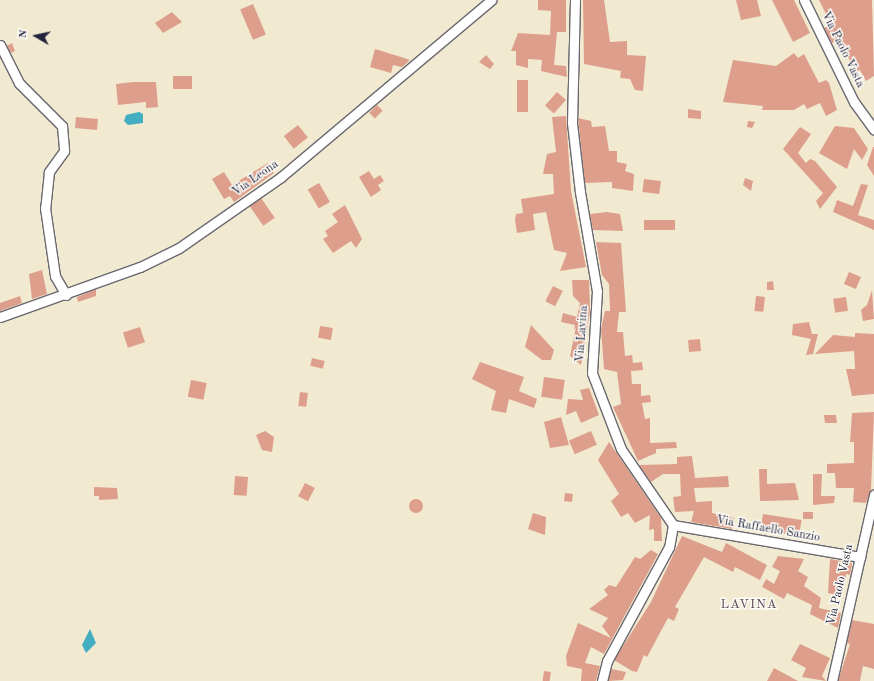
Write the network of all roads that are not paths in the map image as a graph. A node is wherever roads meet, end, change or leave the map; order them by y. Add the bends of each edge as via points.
1 (491, 0) edge
2 (575, 0) edge
3 (804, 0) edge
4 (0, 45) edge
5 (874, 130) edge
6 (66, 295) junction
7 (0, 318) edge
8 (874, 495) edge
9 (673, 525) junction
10 (860, 557) junction
11 (602, 681) edge
12 (832, 681) edge

1 - 6 street, Via Leona via 281,177 205,231 140,267
2 - 9 street, Via Lavina via 572,123 580,192 597,291 592,373 621,449
3 - 5 street, Via Paolo Vasta via 854,102
4 - 6 street via 19,83 62,126 64,151 45,184 45,213 54,276
6 - 7 street, Via Leona
8 - 10 street, Via Paolo Vasta
9 - 10 street, Via Raffaello Sanzio
9 - 11 street via 665,554 608,661
10 - 12 street, Via Paolo Vasta

